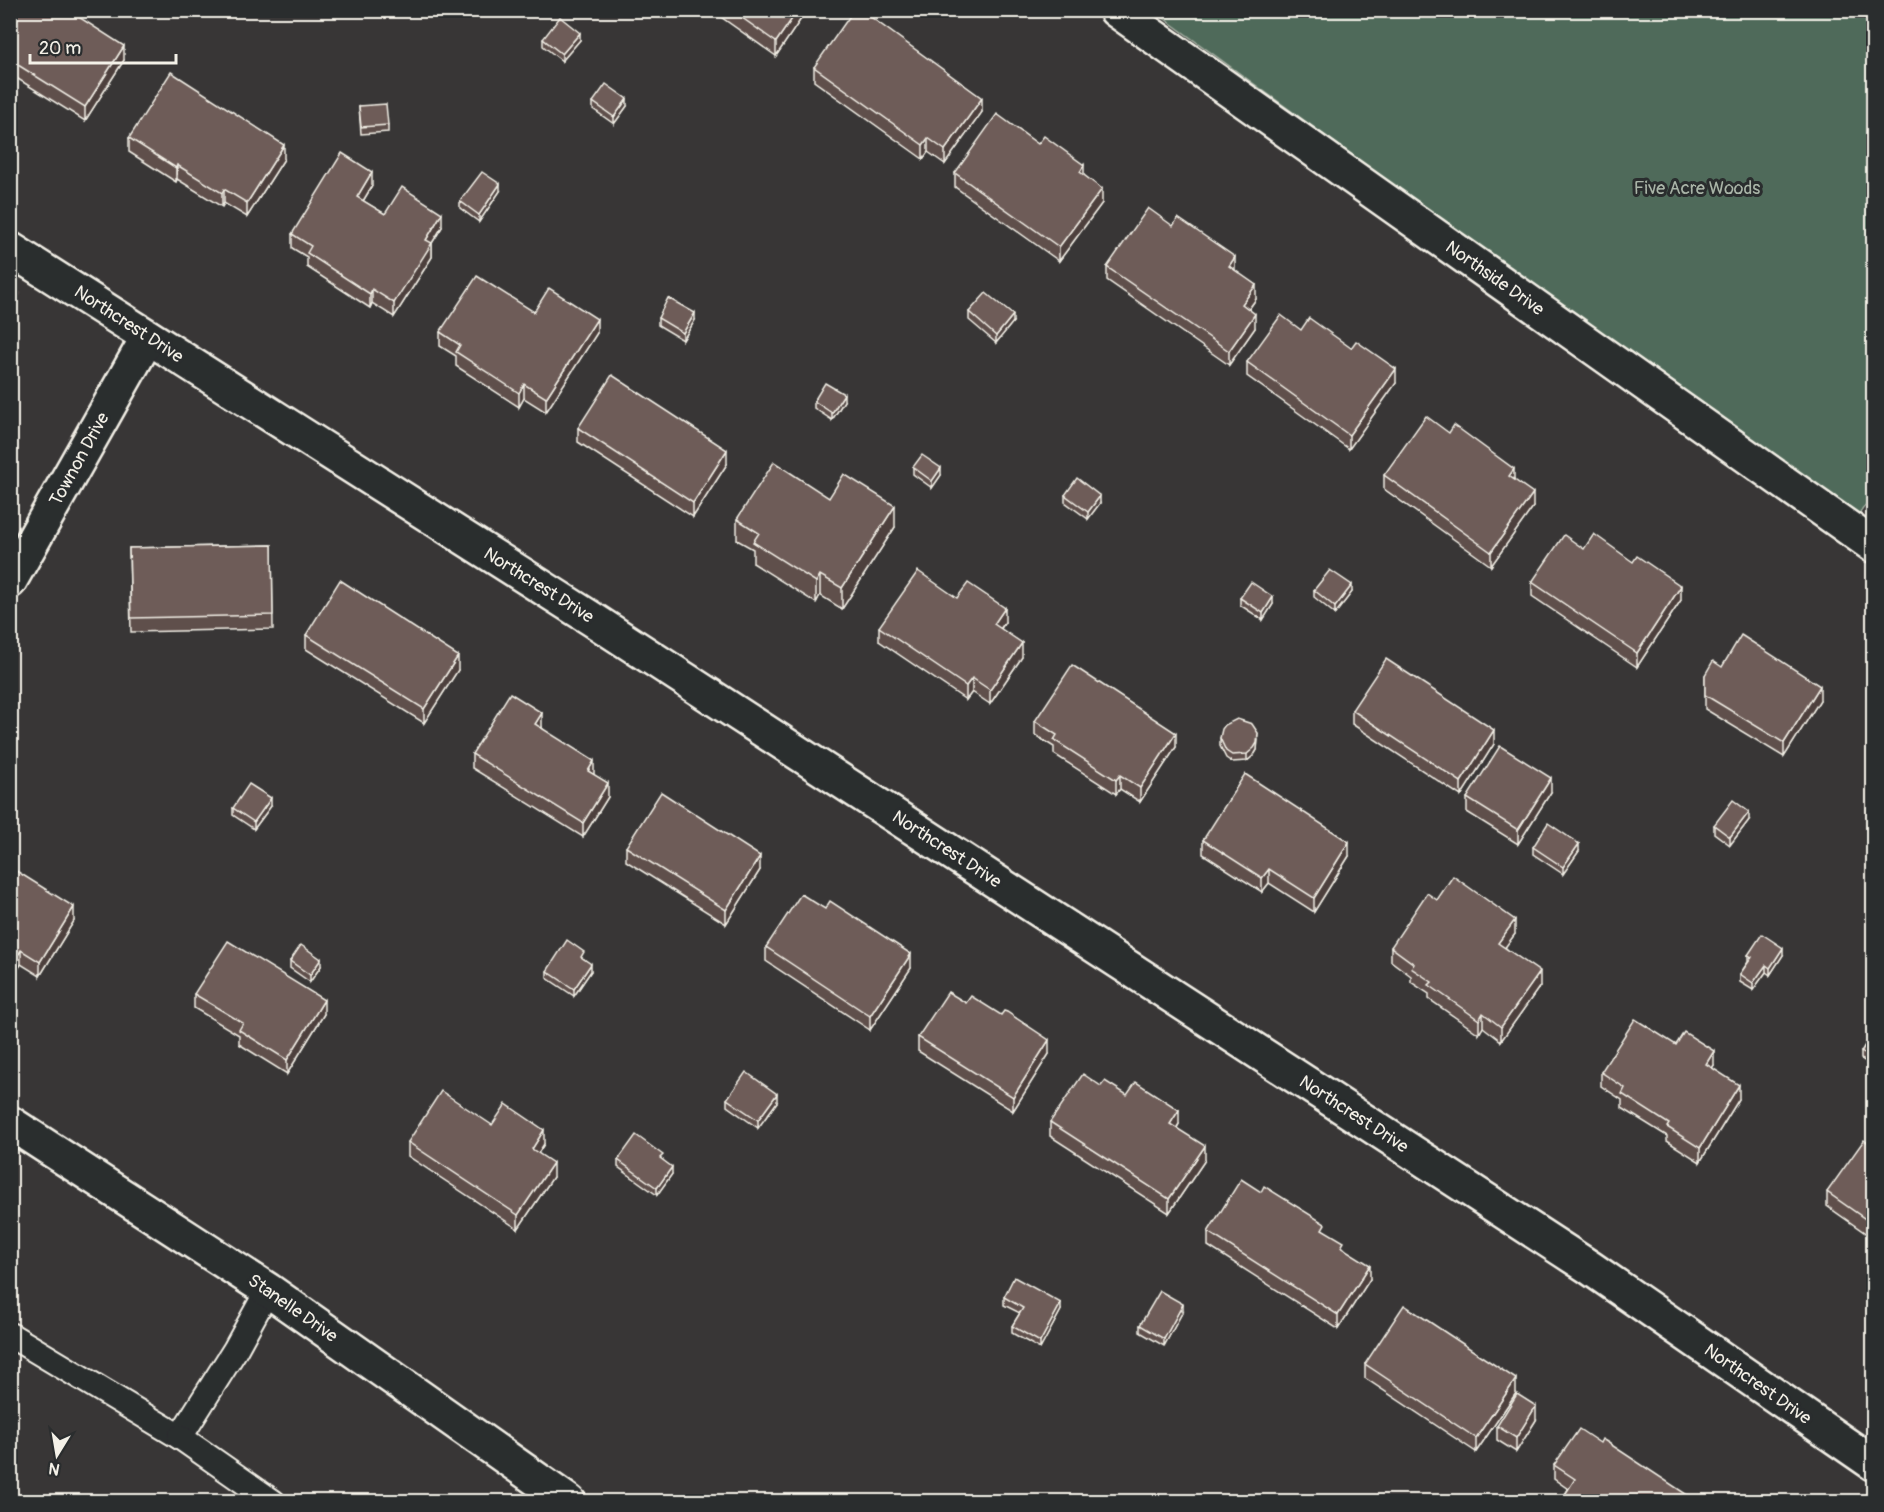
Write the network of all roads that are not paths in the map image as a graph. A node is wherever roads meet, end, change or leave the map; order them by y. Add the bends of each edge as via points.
1 (1116, 10) edge
2 (10, 249) edge
3 (148, 337) junction
4 (1874, 546) edge
5 (10, 582) edge
6 (10, 1123) edge
7 (268, 1290) junction
8 (10, 1335) edge
9 (180, 1437) junction
10 (1874, 1464) edge
11 (273, 1502) edge
12 (569, 1502) edge

1 - 4 street, Northside Drive
2 - 3 street, Northcrest Drive
3 - 5 street, Townon Drive
3 - 10 street, Northcrest Drive via 602,625 1559,1247
6 - 7 street, Stanelle Drive
7 - 9 lane via 236,1350
7 - 12 street, Stanelle Drive
8 - 9 lane
9 - 11 lane

